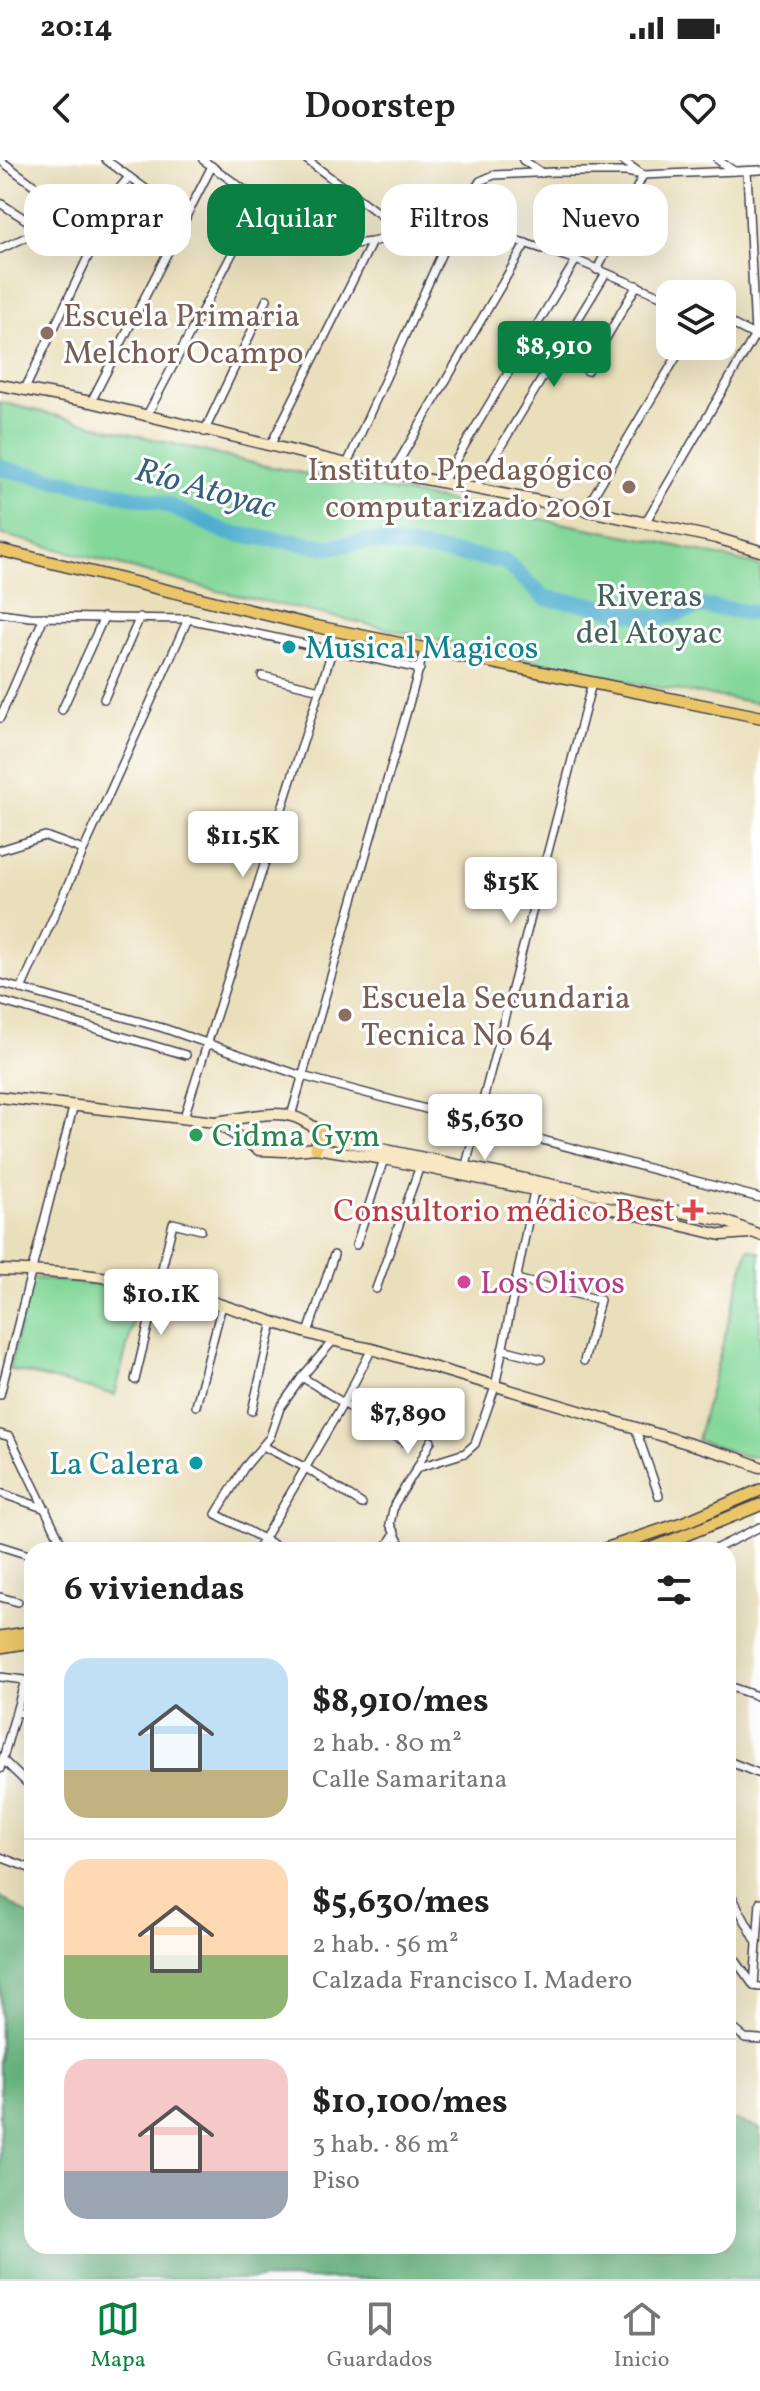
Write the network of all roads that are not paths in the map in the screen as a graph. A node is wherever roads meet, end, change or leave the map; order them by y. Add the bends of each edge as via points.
1 (0, 160) edge
2 (106, 160) edge
3 (203, 160) edge
4 (307, 160) edge
5 (523, 160) edge
6 (622, 160) edge
7 (718, 160) edge
8 (212, 166) junction
9 (760, 170) edge
10 (747, 171) junction
11 (542, 173) junction
12 (736, 173) junction
13 (643, 175) junction
14 (129, 177) junction
15 (32, 184) edge
16 (123, 184) edge
17 (139, 184) edge
18 (239, 184) edge
19 (478, 184) edge
20 (0, 203) edge
21 (191, 208) edge
22 (381, 215) edge
23 (24, 218) edge
24 (24, 238) edge
25 (381, 240) edge
26 (517, 240) edge
27 (372, 242) junction
28 (365, 243) edge
29 (526, 243) junction
30 (0, 249) edge
31 (88, 256) edge
32 (166, 256) edge
33 (231, 256) edge
34 (441, 256) edge
35 (576, 260) junction
36 (602, 272) junction
37 (637, 285) junction
38 (656, 294) edge
39 (267, 299) dead end
40 (736, 326) edge
41 (758, 337) edge
42 (675, 360) edge
43 (587, 371) dead end
44 (0, 385) edge
45 (24, 391) junction
46 (91, 402) junction
47 (146, 417) junction
48 (204, 432) junction
49 (270, 446) junction
50 (347, 464) junction
51 (392, 473) junction
52 (442, 483) junction
53 (475, 489) junction
54 (585, 510) junction
55 (645, 523) junction
56 (0, 550) edge
57 (760, 551) edge
58 (0, 613) edge
59 (44, 617) junction
60 (104, 617) junction
61 (140, 617) junction
62 (188, 619) junction
63 (425, 648) junction
64 (332, 651) junction
65 (420, 669) junction
66 (262, 676) dead end
67 (592, 683) junction
68 (320, 690) junction
69 (104, 699) dead end
70 (62, 710) dead end
71 (760, 717) edge
72 (0, 718) edge
73 (0, 850) edge
74 (83, 850) junction
75 (0, 983) edge
76 (21, 989) junction
77 (0, 1001) edge
78 (208, 1044) junction
79 (186, 1055) dead end
80 (302, 1076) junction
81 (0, 1097) edge
82 (74, 1104) junction
83 (291, 1116) junction
84 (184, 1117) junction
85 (215, 1122) junction
86 (476, 1124) junction
87 (320, 1132) junction
88 (316, 1148) junction
89 (384, 1159) junction
90 (420, 1166) junction
91 (465, 1170) junction
92 (535, 1185) junction
93 (760, 1198) edge
94 (201, 1230) dead end
95 (755, 1234) edge
96 (356, 1245) dead end
97 (334, 1255) dead end
98 (0, 1270) edge
99 (31, 1271) junction
100 (516, 1279) junction
101 (157, 1286) junction
102 (376, 1289) dead end
103 (603, 1289) dead end
104 (600, 1300) junction
105 (222, 1305) junction
106 (273, 1322) junction
107 (308, 1333) junction
108 (332, 1342) junction
109 (372, 1349) junction
110 (502, 1349) junction
111 (541, 1359) dead end
112 (584, 1361) dead end
113 (302, 1377) junction
114 (135, 1380) dead end
115 (495, 1387) junction
116 (0, 1395) edge
117 (343, 1404) junction
118 (196, 1406) dead end
119 (252, 1411) dead end
120 (635, 1427) junction
121 (0, 1434) edge
122 (431, 1441) dead end
123 (405, 1442) dead end
124 (263, 1446) junction
125 (760, 1467) edge
126 (306, 1468) junction
127 (417, 1468) junction
128 (760, 1490) edge
129 (0, 1493) edge
130 (659, 1496) dead end
131 (362, 1504) dead end
132 (760, 1505) edge
133 (46, 1509) junction
134 (760, 1527) edge
135 (395, 1533) junction
136 (264, 1539) junction
137 (60, 1542) edge
138 (262, 1542) edge
139 (269, 1542) edge
140 (389, 1542) edge
141 (399, 1542) edge
142 (626, 1542) edge
143 (668, 1542) edge
144 (728, 1542) edge
145 (0, 1546) edge
146 (24, 1554) edge
147 (0, 1597) edge
148 (18, 1602) dead end
149 (24, 1633) edge
150 (0, 1637) edge
151 (24, 1643) edge
152 (0, 1647) edge
153 (0, 1677) edge
154 (24, 1680) edge
155 (24, 1684) edge
156 (736, 1689) edge
157 (760, 1697) edge
158 (17, 1712) junction
159 (24, 1714) edge
160 (4, 1741) edge
161 (1, 1764) edge
162 (736, 1764) edge
163 (760, 1774) edge
164 (24, 1782) edge
165 (0, 1857) edge
166 (24, 1866) edge
167 (760, 1902) edge
168 (736, 1903) edge
169 (759, 1944) edge
170 (736, 1960) edge
171 (757, 1987) edge
172 (736, 2031) edge
173 (760, 2039) edge

1 - 15 street
2 - 14 street
3 - 8 street
4 - 22 street
5 - 11 street
6 - 13 street
7 - 12 street
8 - 18 street
8 - 21 street
9 - 10 street
10 - 12 street
10 - 41 street
11 - 13 street
11 - 19 street via 494,175
12 - 13 street
13 - 36 street
14 - 16 street
14 - 17 street
20 - 23 street
24 - 30 street
25 - 27 street
26 - 29 street
27 - 28 street
27 - 49 street
29 - 35 street
29 - 51 street
31 - 45 street
32 - 46 street
33 - 47 street
34 - 50 street
35 - 36 street
35 - 52 street
36 - 37 street
36 - 53 street
37 - 38 street
37 - 43 street
39 - 48 street
40 - 41 street
41 - 55 street
42 - 54 street
44 - 45 main road
45 - 46 main road
46 - 47 main road
47 - 48 main road
48 - 49 main road
49 - 50 main road
50 - 51 main road
51 - 52 main road
52 - 53 main road
53 - 54 main road
54 - 55 main road
55 - 57 main road
56 - 63 main road
58 - 59 street
59 - 60 street
59 - 72 street
60 - 61 street
60 - 70 street
61 - 62 street
61 - 69 street
62 - 64 street
62 - 74 street
63 - 65 street
63 - 67 main road
64 - 65 street
64 - 68 street
65 - 80 street
66 - 68 street
67 - 71 main road
67 - 86 street
68 - 78 street
73 - 74 street via 45,836
74 - 76 street
75 - 76 street
76 - 78 street
77 - 79 street
78 - 80 street
78 - 84 street
80 - 83 street
80 - 86 street
81 - 82 main road
82 - 84 main road
82 - 99 street
83 - 85 main road
83 - 87 main road
84 - 85 main road
85 - 88 main road via 259,1150
86 - 91 street
86 - 93 street
87 - 88 main road
87 - 91 main road
88 - 89 main road
89 - 90 main road
89 - 96 street
90 - 91 main road
90 - 102 street
91 - 92 main road
92 - 95 main road via 721,1235
92 - 100 street
94 - 101 street via 173,1223
97 - 107 street
98 - 99 main road
99 - 101 main road
99 - 116 street
100 - 104 street
100 - 110 street
101 - 105 main road
101 - 114 street
103 - 104 street
104 - 112 street
105 - 106 main road
105 - 118 street
106 - 107 main road
106 - 119 street
107 - 108 main road
108 - 109 main road
108 - 113 street
109 - 115 main road
109 - 117 street
110 - 111 street
110 - 115 street
113 - 117 street
113 - 124 street
115 - 120 main road
115 - 127 street via 475,1444 465,1453
117 - 123 street
117 - 126 street
120 - 125 main road
120 - 130 street
121 - 133 street via 10,1437
122 - 127 street
124 - 126 street
124 - 136 street via 216,1514
126 - 131 street
126 - 136 street
127 - 135 street via 394,1505 390,1524
128 - 142 main road
129 - 133 street
132 - 143 main road
133 - 137 street
134 - 144 street
135 - 140 street
135 - 141 street
136 - 138 street
136 - 139 street
145 - 146 street
147 - 148 street
149 - 150 main road
151 - 152 main road
153 - 154 street
155 - 158 street
156 - 157 street
158 - 159 street
158 - 160 street
160 - 161 street
161 - 164 street
162 - 163 street
165 - 166 street
167 - 169 street
168 - 169 street
169 - 171 street
170 - 171 street
172 - 173 street via 745,2038

